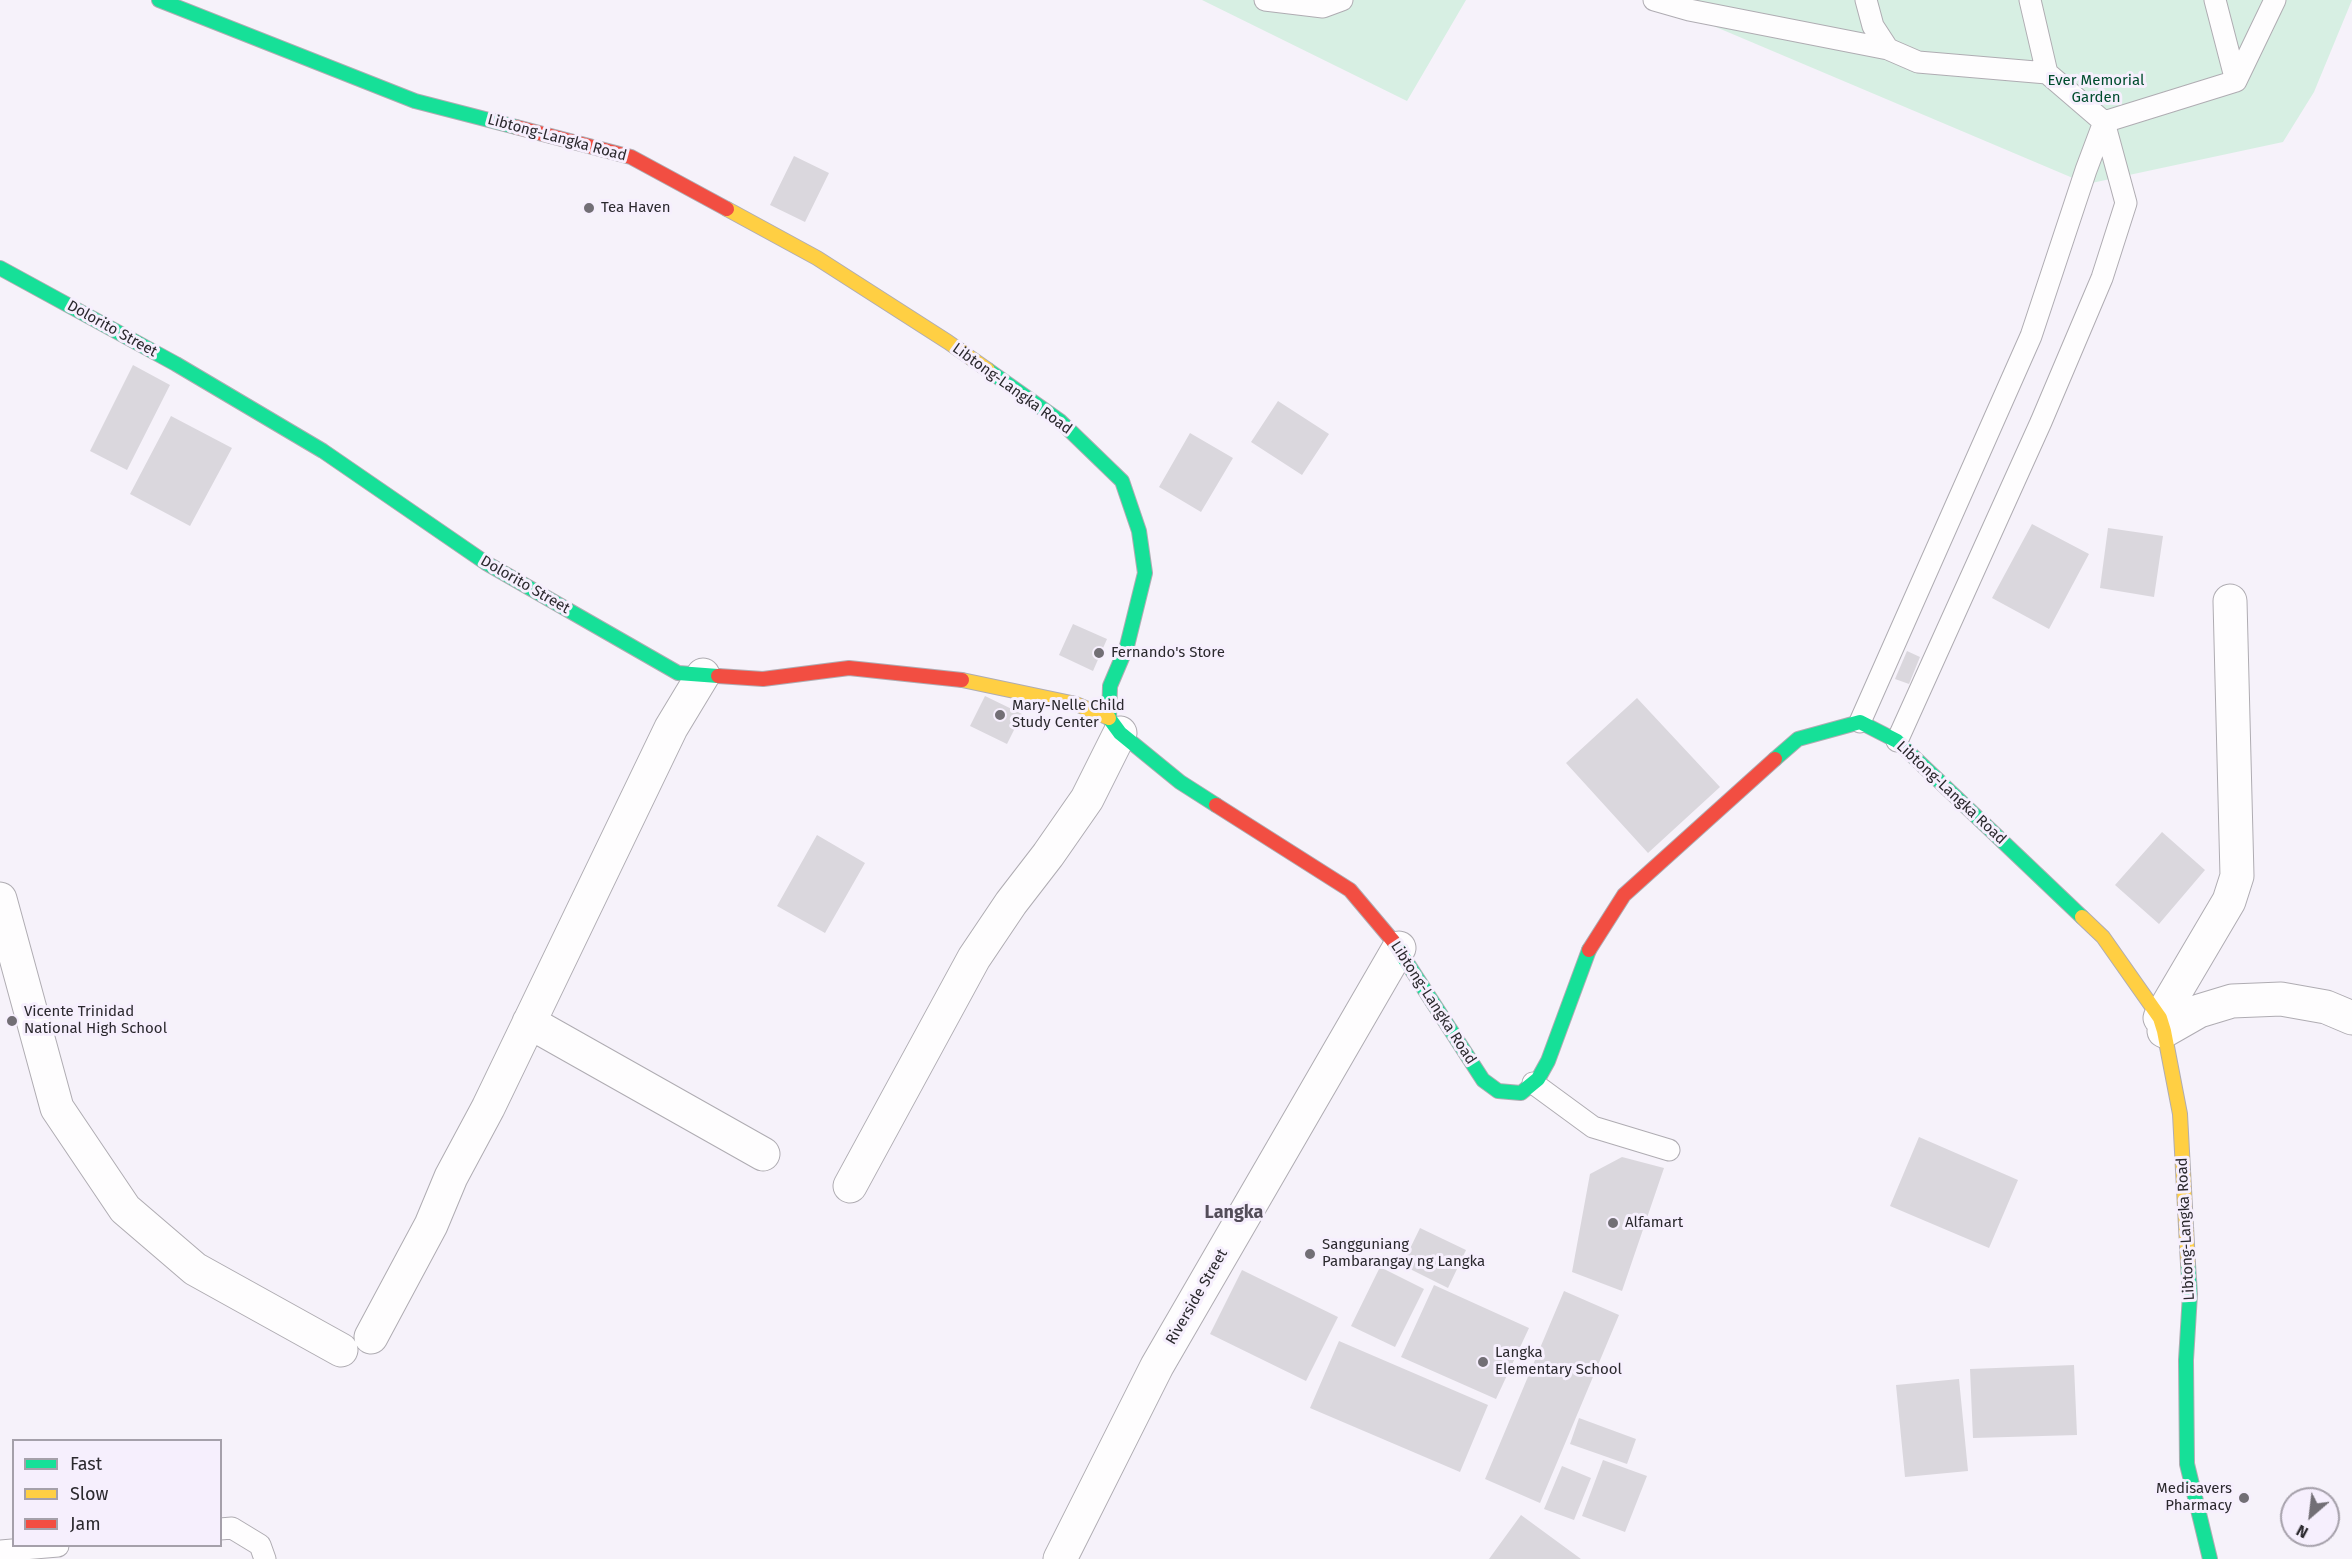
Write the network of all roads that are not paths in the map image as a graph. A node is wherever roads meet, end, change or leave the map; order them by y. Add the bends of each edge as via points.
1 (159, 0) edge
2 (1265, 0) edge
3 (1654, 0) edge
4 (1866, 0) edge
5 (2030, 0) edge
6 (2215, 0) edge
7 (2275, 0) edge
8 (1329, 2) edge
9 (1688, 5) edge
10 (1888, 49) junction
11 (2047, 73) junction
12 (2236, 81) junction
13 (2104, 122) junction
14 (0, 268) edge
15 (2230, 602) dead end
16 (702, 675) junction
17 (1860, 722) junction
18 (1115, 725) junction
19 (1897, 741) junction
20 (0, 899) edge
21 (1398, 948) junction
22 (2352, 1018) edge
23 (529, 1022) junction
24 (2162, 1025) junction
25 (1533, 1083) junction
26 (1669, 1150) dead end
27 (763, 1154) dead end
28 (850, 1186) dead end
29 (371, 1337) dead end
30 (340, 1350) dead end
31 (222, 1529) edge
32 (39, 1547) edge
33 (0, 1551) edge
34 (265, 1559) edge
35 (1060, 1559) edge
36 (2210, 1559) edge

1 - 18 main road, Libtong-Langka Road via 415,101 631,157 817,258 948,342 1060,421 1122,481 1139,531 1145,573 1127,646 1110,686
2 - 8 lane
3 - 9 lane
4 - 10 lane via 1873,26
5 - 11 lane
6 - 12 lane
7 - 12 lane
9 - 10 lane
10 - 11 lane via 1918,62
11 - 13 lane
12 - 13 lane
13 - 17 lane via 2031,336
13 - 19 lane via 2126,203 2102,278
14 - 16 main road, Dolorito Street via 176,364 323,451 496,569 678,673
15 - 24 street via 2237,876 2229,901
16 - 18 main road, Dolorito Street via 763,679 849,668 945,676 1076,704
16 - 23 street via 671,728
17 - 19 main road, Libtong-Langka Road
17 - 25 main road via 1798,739 1624,895 1590,948 1548,1061
18 - 21 main road, Libtong-Langka Road via 1180,782 1350,890
18 - 28 street via 1087,799 974,958
19 - 24 main road, Libtong-Langka Road via 2103,937
20 - 30 street via 57,1108 125,1209 195,1269
21 - 25 main road, Libtong-Langka Road via 1482,1080 1498,1091 1521,1093
21 - 35 street, Riverside Street via 1157,1366
22 - 24 street via 2326,1007 2281,999 2232,1001
23 - 27 street
23 - 29 street via 431,1225
24 - 36 main road, Libtong-Langka Road via 2180,1114 2190,1294 2187,1464
25 - 26 lane via 1593,1127
31 - 34 lane via 232,1528 260,1545
32 - 33 lane

